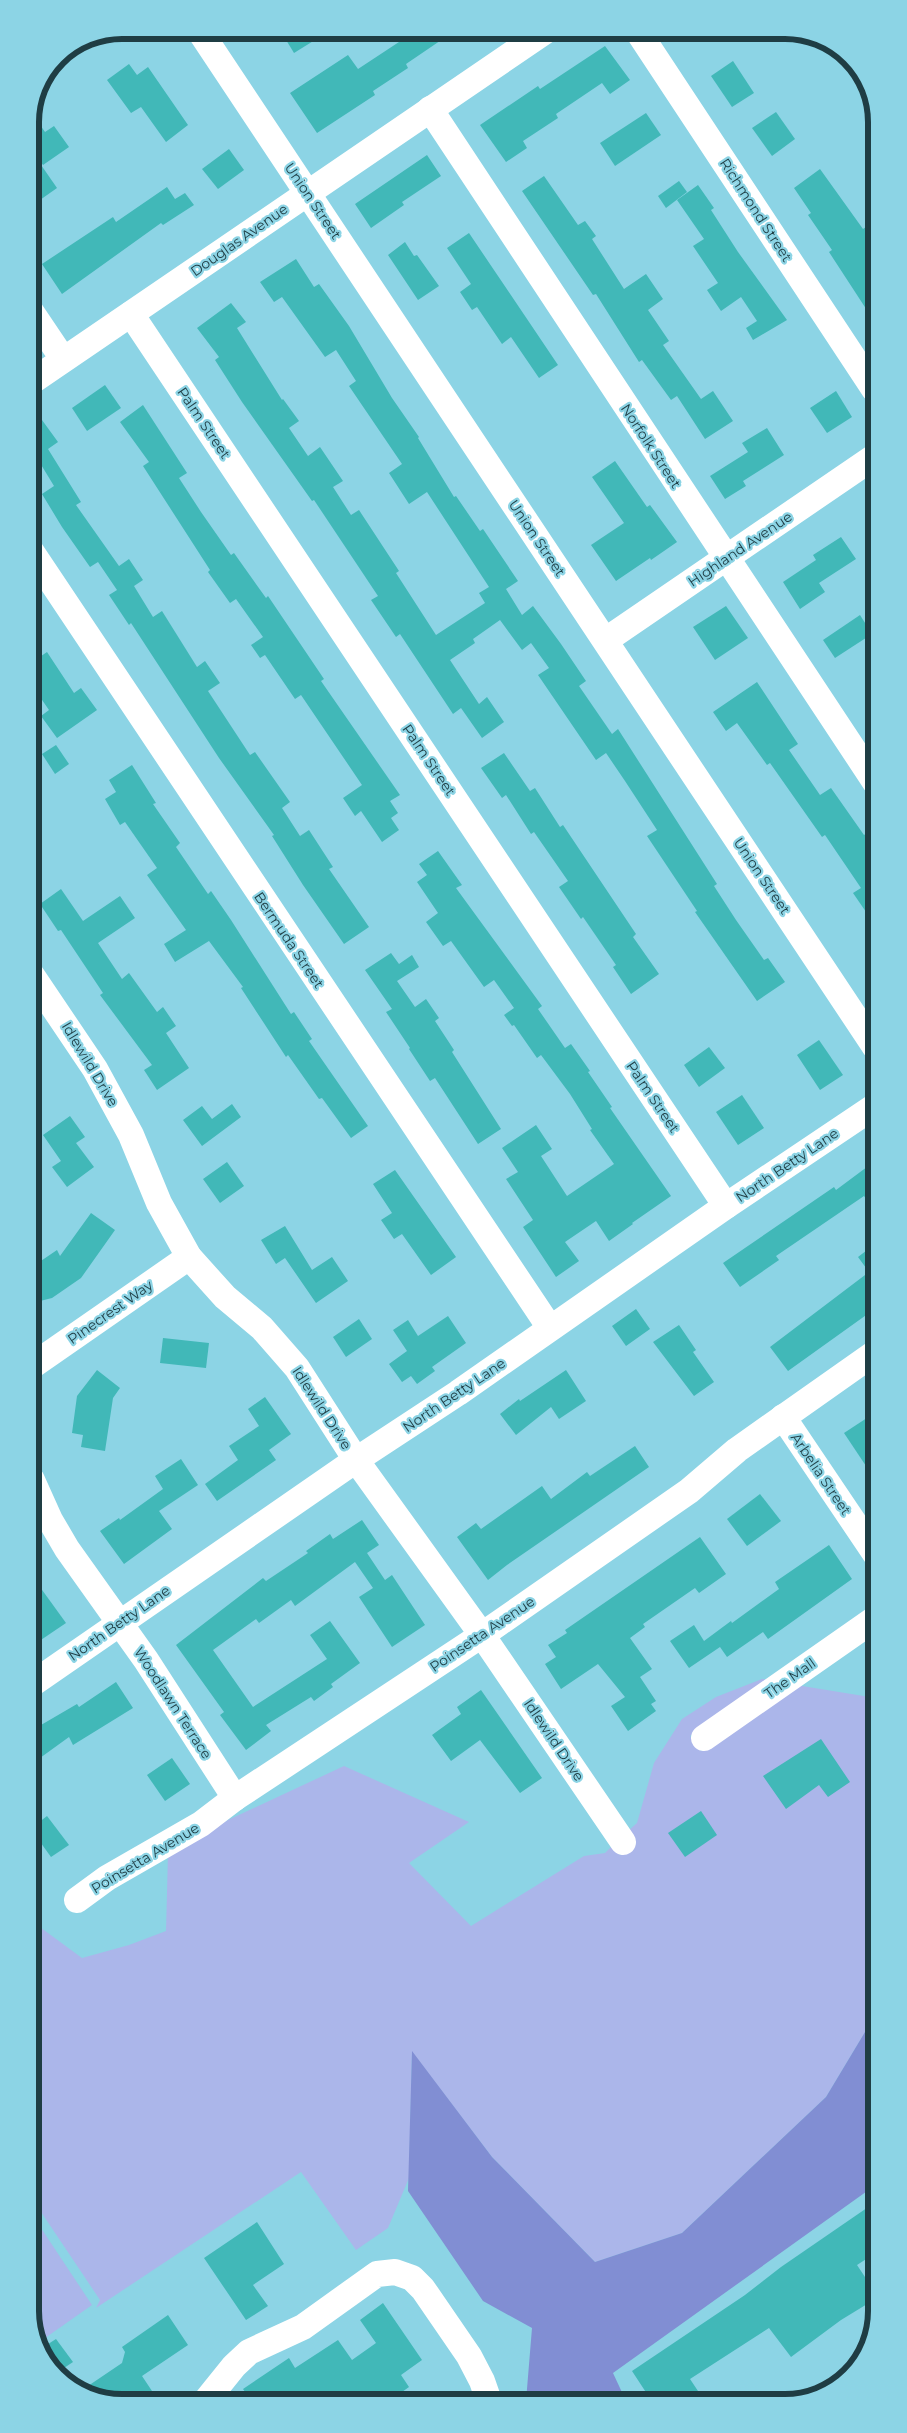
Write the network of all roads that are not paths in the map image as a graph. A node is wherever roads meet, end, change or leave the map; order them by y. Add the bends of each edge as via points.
1 (205, 39) edge
2 (534, 39) edge
3 (643, 39) edge
4 (430, 109) junction
5 (307, 193) junction
6 (131, 314) junction
7 (39, 323) edge
8 (63, 359) junction
9 (39, 376) edge
10 (868, 380) edge
11 (868, 461) edge
12 (726, 559) junction
13 (39, 563) edge
14 (606, 640) junction
15 (868, 772) edge
16 (39, 986) edge
17 (868, 1036) edge
18 (868, 1111) edge
19 (726, 1206) junction
20 (189, 1257) junction
21 (550, 1328) junction
22 (868, 1358) edge
23 (39, 1361) edge
24 (783, 1418) junction
25 (356, 1460) junction
26 (39, 1496) edge
27 (868, 1543) edge
28 (119, 1624) junction
29 (868, 1624) edge
30 (482, 1635) junction
31 (39, 1679) edge
32 (704, 1738) dead end
33 (235, 1798) junction
34 (623, 1842) dead end
35 (77, 1900) dead end
36 (211, 2394) edge
37 (487, 2394) edge

1 - 5 street, Union Street
2 - 4 street, Douglas Avenue
3 - 10 street, Richmond Street
4 - 5 street, Douglas Avenue
4 - 12 street, Norfolk Street
5 - 6 street, Douglas Avenue
5 - 14 street, Union Street
6 - 8 street, Douglas Avenue
6 - 19 street, Palm Street
7 - 8 street
8 - 9 street, Douglas Avenue
11 - 12 street, Highland Avenue
12 - 14 street, Highland Avenue
12 - 15 street, Norfolk Street
13 - 21 street, Bermuda Street
14 - 17 street, Union Street
16 - 20 street, Idlewild Drive via 96,1069 131,1135 159,1203
18 - 19 street, North Betty Lane
19 - 21 street, North Betty Lane
20 - 23 street, Pinecrest Way
20 - 25 street, Idlewild Drive via 225,1298 262,1328 297,1368
21 - 25 street, North Betty Lane
22 - 24 street, Poinsetta Avenue
24 - 27 street, Arbelia Street
24 - 30 street, Poinsetta Avenue via 737,1450 689,1491
25 - 28 street, North Betty Lane
25 - 30 street, Idlewild Drive
26 - 28 street, Woodlawn Terrace via 67,1549
28 - 31 street, North Betty Lane
28 - 33 street, Woodlawn Terrace
29 - 32 street, The Mall
30 - 33 street, Poinsetta Avenue
30 - 34 street, Idlewild Drive
33 - 35 street, Poinsetta Avenue via 201,1824 107,1878
36 - 37 street via 249,2352 303,2327 377,2274 395,2272 412,2278 423,2289 469,2356

